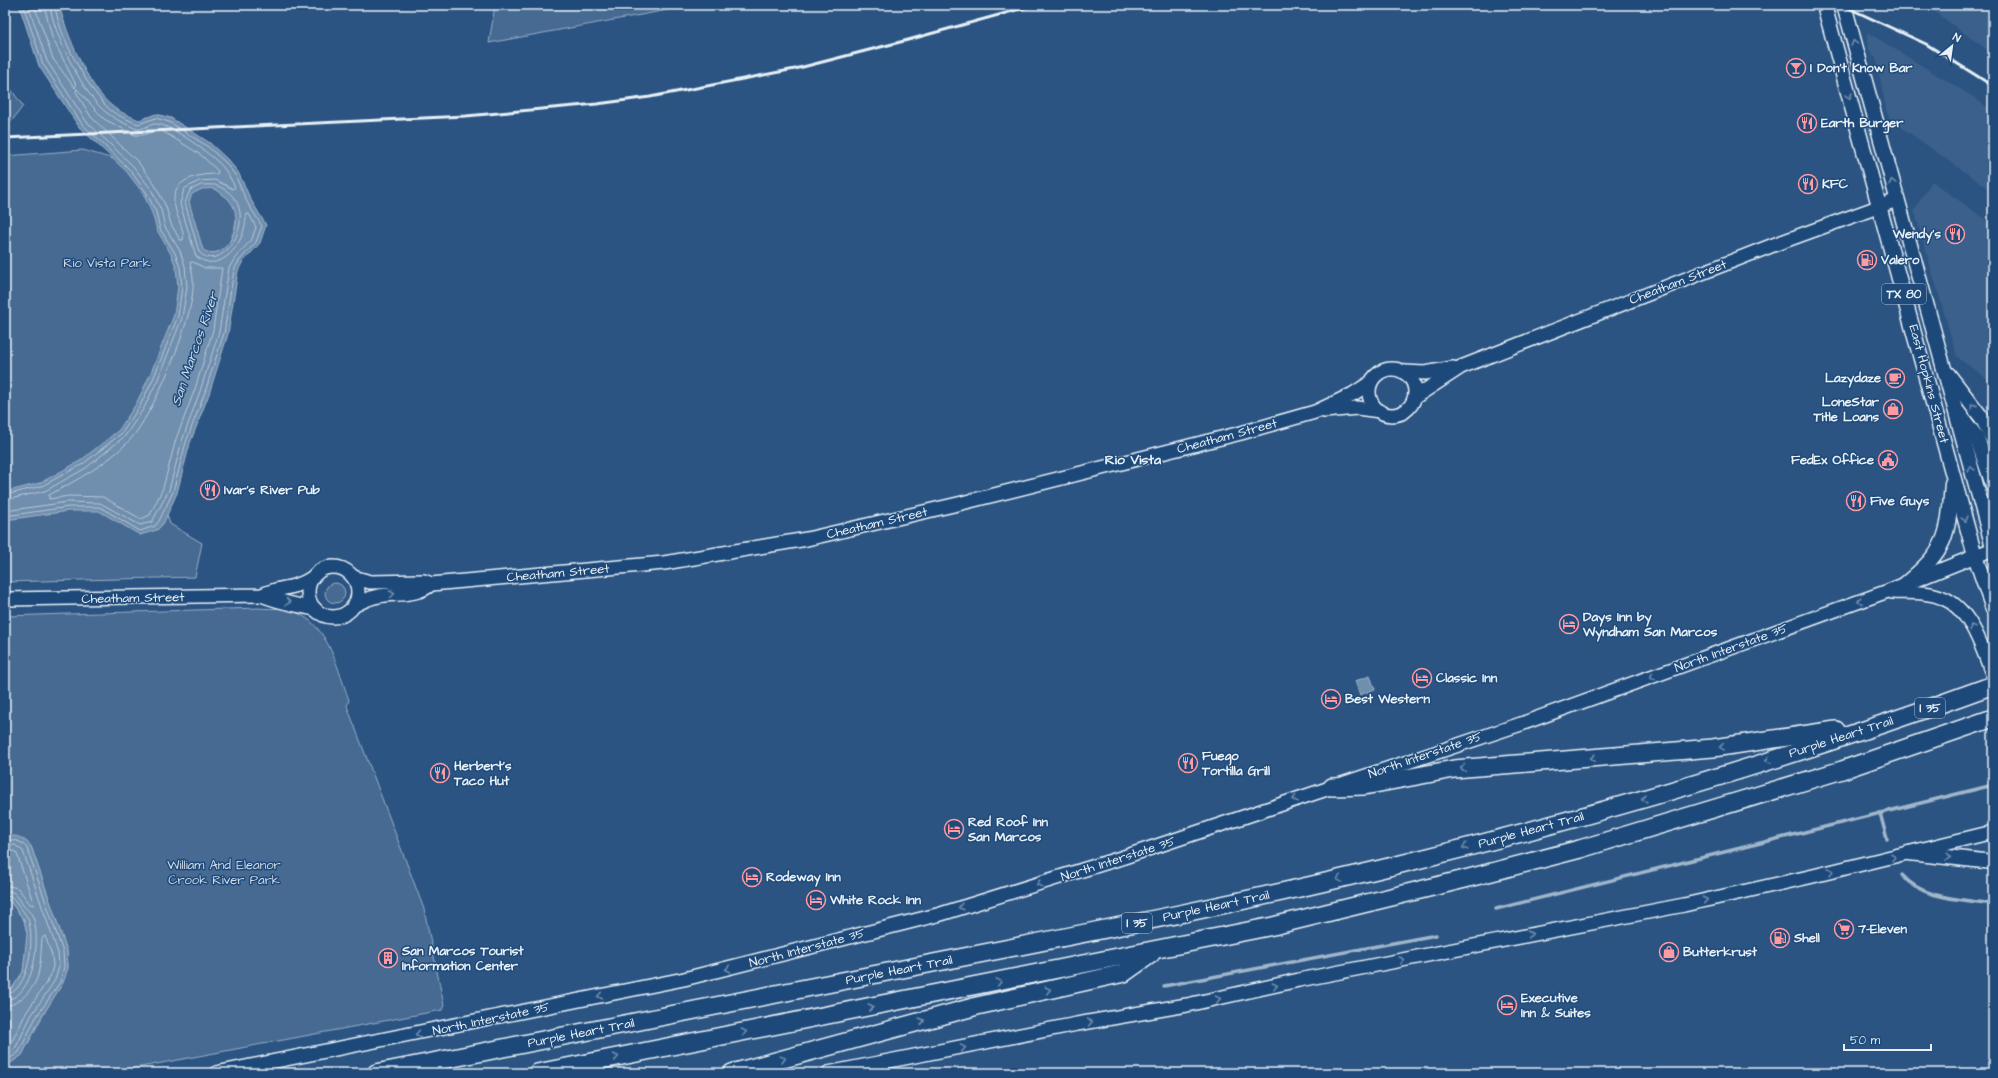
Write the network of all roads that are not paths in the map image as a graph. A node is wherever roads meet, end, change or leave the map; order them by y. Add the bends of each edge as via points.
1 (1824, 5) edge
2 (1844, 5) edge
3 (1897, 200) junction
4 (1880, 206) junction
5 (1896, 266) junction
6 (1461, 367) junction
7 (1944, 369) junction
8 (1404, 372) junction
9 (1370, 383) junction
10 (1415, 397) junction
11 (1955, 408) junction
12 (1380, 411) junction
13 (1315, 412) junction
14 (1993, 439) edge
15 (1953, 473) junction
16 (1993, 484) edge
17 (1993, 548) edge
18 (1975, 556) junction
19 (353, 577) junction
20 (312, 578) junction
21 (431, 584) junction
22 (1905, 584) junction
23 (1888, 591) junction
24 (262, 595) junction
25 (5, 599) edge
26 (355, 605) junction
27 (315, 609) junction
28 (1993, 609) edge
29 (1993, 676) edge
30 (1993, 685) edge
31 (1987, 720) edge
32 (1886, 723) junction
33 (1332, 787) junction
34 (1993, 824) edge
35 (1993, 832) edge
36 (1970, 837) junction
37 (1909, 853) junction
38 (1993, 862) edge
39 (1158, 950) junction
40 (216, 1073) edge
41 (376, 1073) edge
42 (537, 1073) edge
43 (732, 1073) edge
44 (828, 1073) edge

1 -> 4 main road, East Hopkins Street / TX 80
3 -> 2 main road, East Hopkins Street / TX 80
3 - 4 main road, Cheatham Street
3 - 7 main road, East Hopkins Street / TX 80
4 - 5 main road, East Hopkins Street / TX 80
4 - 6 main road, Cheatham Street
5 - 11 main road via 1913,294 1934,368
5 - 15 main road, East Hopkins Street / TX 80
6 - 8 main road, Cheatham Street via 1425,373
6 - 10 main road, Cheatham Street
7 - 11 main road, East Hopkins Street / TX 80
14 -> 7 main road via 1971,403
8 - 9 main road via 1398,369 1384,370
8 - 10 main road via 1414,382
9 - 12 main road via 1372,404
9 - 13 main road, Cheatham Street
10 - 12 main road via 1412,404 1401,414 1393,415
11 - 16 main road via 1977,438
17 -> 11 main road, East Hopkins Street / TX 80
12 - 13 main road, Cheatham Street via 1357,408
13 - 21 main road, Cheatham Street via 958,504 807,539 664,563
15 -> 18 main road, East Hopkins Street / TX 80
15 - 22 main road via 1949,525 1944,539 1928,566
17 - 18 main road, North Interstate 35
18 - 22 main road, North Interstate 35
18 - 28 main road, TX 80
19 - 20 main road via 346,571 332,567 318,572
19 - 21 main road, Cheatham Street via 370,582 424,580
19 - 26 main road via 358,591
20 - 24 main road, Cheatham Street via 301,585 272,589
20 - 27 main road via 308,594
26 -> 21 main road, Cheatham Street via 377,596 425,590
22 - 23 main road, North Interstate 35
29 -> 23 main road via 1978,636 1962,612 1944,598 1927,593
23 -> 33 main road, North Interstate 35 via 1630,686
24 - 25 main road, Cheatham Street
24 -> 27 main road, Cheatham Street
26 - 27 main road via 348,613 335,617 321,614
30 - 32 highway, Purple Heart Trail / I 35
31 - 39 highway, I 35 via 1842,770 1580,849 1274,926
32 -> 33 highway via 1713,748 1454,769 1364,786
32 -> 41 highway, Purple Heart Trail / I 35 via 1560,823 1315,884 1098,931
33 -> 40 main road, North Interstate 35 via 1128,856 948,911 747,964 453,1027
34 - 36 main road
35 - 36 main road
36 - 37 main road
37 -> 38 main road
44 -> 37 main road via 1187,1005 1684,905
42 -> 39 highway, I 35
43 -> 39 highway via 977,1006 1124,973

